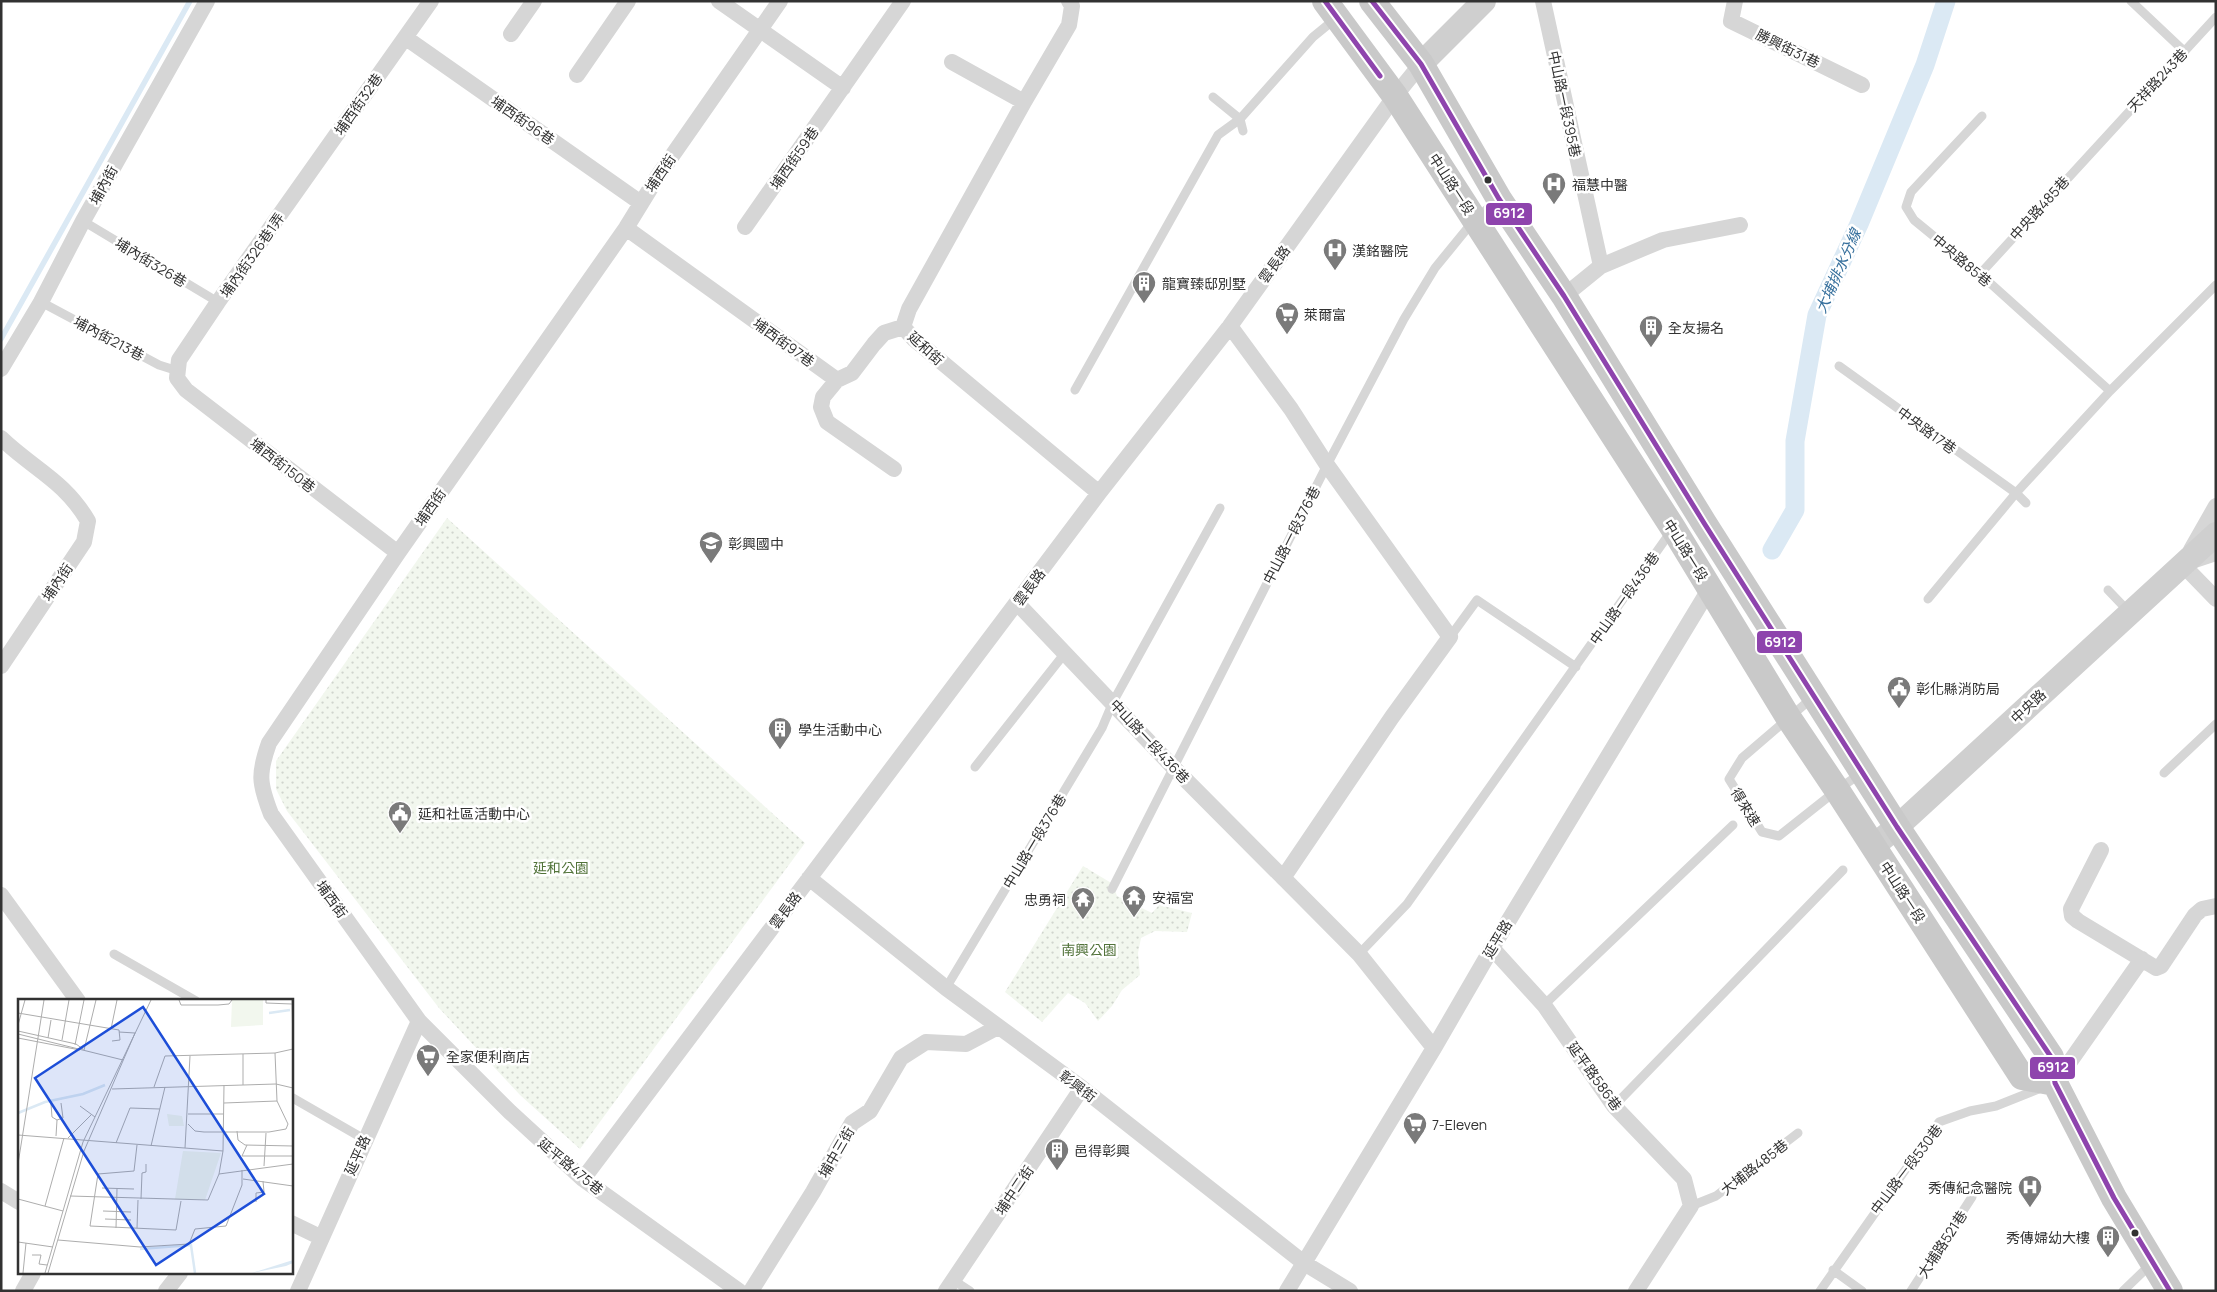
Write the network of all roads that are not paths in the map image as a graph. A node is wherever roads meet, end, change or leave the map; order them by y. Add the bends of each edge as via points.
1 (207, 1) edge
2 (431, 1) edge
3 (534, 1) edge
4 (628, 1) edge
5 (719, 1) edge
6 (780, 1) edge
7 (903, 1) edge
8 (1069, 1) edge
9 (1372, 1) edge
10 (1484, 1) edge
11 (1543, 1) edge
12 (1736, 1) edge
13 (2130, 1) edge
14 (1331, 9) edge
15 (2216, 17) edge
16 (760, 30) junction
17 (511, 34) dead end
18 (406, 38) junction
19 (2184, 51) junction
20 (952, 62) dead end
21 (1421, 64) junction
22 (577, 75) dead end
23 (1862, 85) dead end
24 (842, 88) junction
25 (1395, 96) junction
26 (1213, 97) dead end
27 (1024, 102) junction
28 (1982, 116) dead end
29 (1240, 119) junction
30 (1243, 131) dead end
31 (2098, 143) joint
32 (1499, 199) junction
33 (641, 203) junction
34 (285, 207) joint
35 (1475, 219) junction
36 (83, 221) junction
37 (1740, 225) dead end
38 (744, 227) dead end
39 (626, 228) junction
40 (1601, 266) junction
41 (1980, 274) junction
42 (2216, 285) edge
43 (1564, 296) junction
44 (42, 302) junction
45 (218, 302) junction
46 (1230, 326) junction
47 (904, 327) junction
48 (1839, 366) dead end
49 (1, 370) edge
50 (178, 370) junction
51 (837, 380) junction
52 (1076, 390) dead end
53 (2110, 391) junction
54 (1, 438) edge
55 (1327, 465) junction
56 (894, 469) dead end
57 (1099, 493) junction
58 (2016, 493) junction
59 (2026, 503) dead end
60 (2216, 506) edge
61 (1220, 508) dead end
62 (1673, 528) junction
63 (2216, 534) edge
64 (2216, 552) edge
65 (398, 553) junction
66 (2183, 565) junction
67 (1710, 588) junction
68 (2108, 590) dead end
69 (1928, 599) dead end
70 (2216, 599) edge
71 (1017, 604) junction
72 (2130, 613) junction
73 (1450, 637) junction
74 (1065, 653) junction
75 (1, 666) edge
76 (1576, 667) junction
77 (1814, 696) junction
78 (1112, 702) junction
79 (1788, 717) junction
80 (2216, 724) edge
81 (1173, 766) junction
82 (975, 767) dead end
83 (1863, 772) junction
84 (2164, 773) dead end
85 (1837, 790) junction
86 (1734, 825) dead end
87 (1897, 826) junction
88 (1873, 846) junction
89 (2101, 850) dead end
90 (1843, 870) dead end
91 (809, 878) junction
92 (1283, 878) junction
93 (1112, 890) dead end
94 (1, 895) edge
95 (2216, 906) edge
96 (1492, 948) junction
97 (114, 954) dead end
98 (1359, 954) junction
99 (2142, 959) junction
100 (946, 988) junction
101 (77, 999) edge
102 (193, 999) edge
103 (1544, 1005) junction
104 (419, 1020) junction
105 (998, 1028) junction
106 (1434, 1048) junction
107 (2055, 1083) junction
108 (1082, 1088) junction
109 (292, 1098) edge
110 (1614, 1106) junction
111 (1798, 1133) dead end
112 (364, 1139) junction
113 (583, 1179) junction
114 (1, 1191) edge
115 (1972, 1197) dead end
116 (18, 1201) edge
117 (1691, 1206) junction
118 (292, 1223) edge
119 (320, 1237) junction
120 (1304, 1263) junction
121 (2152, 1263) junction
122 (1832, 1270) junction
123 (32, 1274) edge
124 (179, 1274) edge
125 (949, 1285) edge
126 (23, 1291) edge
127 (166, 1291) edge
128 (298, 1291) edge
129 (739, 1291) edge
130 (751, 1291) edge
131 (970, 1291) edge
132 (1287, 1291) edge
133 (1350, 1291) edge
134 (1636, 1291) edge
135 (1820, 1291) edge
136 (1862, 1291) edge
137 (1911, 1291) edge
138 (2124, 1291) edge
139 (2170, 1291) edge

1 - 36 street, 埔內街
2 - 18 street, 埔西街32巷
3 - 17 street
4 - 22 street
5 - 16 street
6 - 16 street, 埔西街
7 - 24 street, 埔西街59巷
8 - 27 street, 延和街 via 1072,6 1069,25
9 - 21 main road
10 - 21 street, 雲長路
11 - 40 street, 中山路一段395巷
12 - 23 street, 勝興街31巷 via 1731,21
13 - 19 lane
14 - 25 main road, 中山路一段
14 - 29 lane via 1312,38
15 - 19 lane, 天祥路243巷
16 - 24 street
16 - 33 street, 埔西街
18 - 33 street, 埔西街96巷
18 - 34 street, 埔西街32巷
19 - 31 lane, 天祥路243巷
20 - 27 street
21 - 25 street, 雲長路
21 - 32 main road
24 - 38 street, 埔西街59巷
25 - 35 main road, 中山路一段
25 - 46 street, 雲長路
26 - 29 lane
27 - 47 street, 延和街 via 909,310
28 - 41 lane, 中央路85巷 via 1911,192 1906,207 1914,220
29 - 30 lane
29 - 52 lane via 1218,135
31 - 41 lane, 中央路485巷
32 - 35 lane, 中山路一段376巷
32 - 43 main road
33 - 39 street, 埔西街
34 - 45 street, 埔內街326巷1弄
35 - 55 lane, 中山路一段376巷 via 1435,268 1404,318
35 - 62 main road, 中山路一段
36 - 44 street, 埔內街
36 - 45 lane, 埔內街326巷
37 - 40 street via 1663,240
39 - 51 street, 埔西街97巷
39 - 65 street, 埔西街
40 - 43 street
41 - 53 lane, 中央路85巷
42 - 53 lane
43 - 77 main road
44 - 49 street, 埔內街
44 - 50 lane, 埔內街213巷 via 159,365
45 - 50 street, 埔內街326巷1弄 via 179,360
46 - 55 street via 1292,409
46 - 57 street, 雲長路
47 - 51 street via 884,333 852,373
47 - 57 street, 延和街 via 914,339
48 - 58 lane, 中央路17巷
50 - 65 street, 埔西街150巷 via 177,378 186,390
51 - 56 street via 823,397 821,408 827,422
53 - 58 lane
54 - 75 street, 埔內街 via 55,480 78,505 88,522 84,542
55 - 73 street
55 - 81 lane, 中山路一段376巷
57 - 71 street, 雲長路
58 - 59 lane, 中央路17巷
58 - 69 lane
60 - 66 street, 中央路
61 - 78 lane, 中山路一段376巷
62 - 67 main road, 中山路一段
62 - 76 lane, 中山路一段436巷
63 - 66 street, 中央路
64 - 66 street, 中央路
65 - 104 street, 埔西街 via 269,743 261,765 261,788 270,814
66 - 70 street
66 - 72 street, 中央路
67 - 79 main road, 中山路一段
67 - 96 street, 延平路
68 - 72 lane
71 - 74 street, 中山路一段436巷
71 - 91 street, 雲長路
72 - 87 street, 中央路
73 - 76 lane via 1477,600
73 - 92 street
74 - 78 street, 中山路一段436巷
74 - 82 lane
76 - 98 lane, 中山路一段436巷 via 1408,904
77 - 79 lane, 得來速
77 - 83 main road
78 - 81 street, 中山路一段436巷
78 - 100 lane, 中山路一段376巷 via 1102,728
79 - 85 main road, 中山路一段
79 - 85 lane, 得來速 via 1742,758 1729,780 1762,832 1779,836
80 - 84 lane
81 - 92 street, 中山路一段436巷
81 - 93 lane, 中山路一段376巷
83 - 85 lane, 得來速
83 - 87 main road
85 - 88 main road, 中山路一段
86 - 103 lane
87 - 88 street, 中央路
87 - 107 main road via 2051,1057
88 - 107 main road, 中山路一段 via 2022,1077
89 - 99 street via 2071,908 2072,916
90 - 110 lane
91 - 100 street, 彰興街
91 - 113 street, 雲長路
92 - 98 street, 中山路一段436巷
94 - 101 street
95 - 99 street via 2195,914 2161,966 2156,968
96 - 103 street, 延平路586巷
96 - 106 street, 延平路
97 - 102 lane
98 - 106 street, 中山路一段436巷
99 - 107 street
100 - 105 street, 彰興街
103 - 110 street, 延平路586巷
104 - 112 street, 延平路
104 - 113 street, 延平路475巷 via 510,1112
105 - 108 street, 彰興街
105 - 130 street, 埔中三街 via 966,1044 926,1042 901,1058 870,1111 852,1123
106 - 120 street, 延平路
107 - 121 main road via 2114,1198
107 - 122 lane, 中山路一段530巷 via 1996,1106 1939,1122
108 - 120 street, 彰興街
108 - 125 street, 埔中二街
109 - 112 lane
110 - 117 street, 延平路586巷 via 1684,1179
111 - 117 lane, 大埔路485巷 via 1716,1196
112 - 119 street, 延平路
113 - 129 street, 延平路475巷
114 - 116 street
115 - 137 lane, 大埔路521巷
117 - 134 street
118 - 119 street
119 - 128 street, 延平路
120 - 132 street, 延平路
120 - 133 street, 彰興街
121 - 138 lane
121 - 139 main road
122 - 135 lane, 中山路一段530巷
122 - 136 lane
123 - 126 street
124 - 127 street
125 - 131 lane

